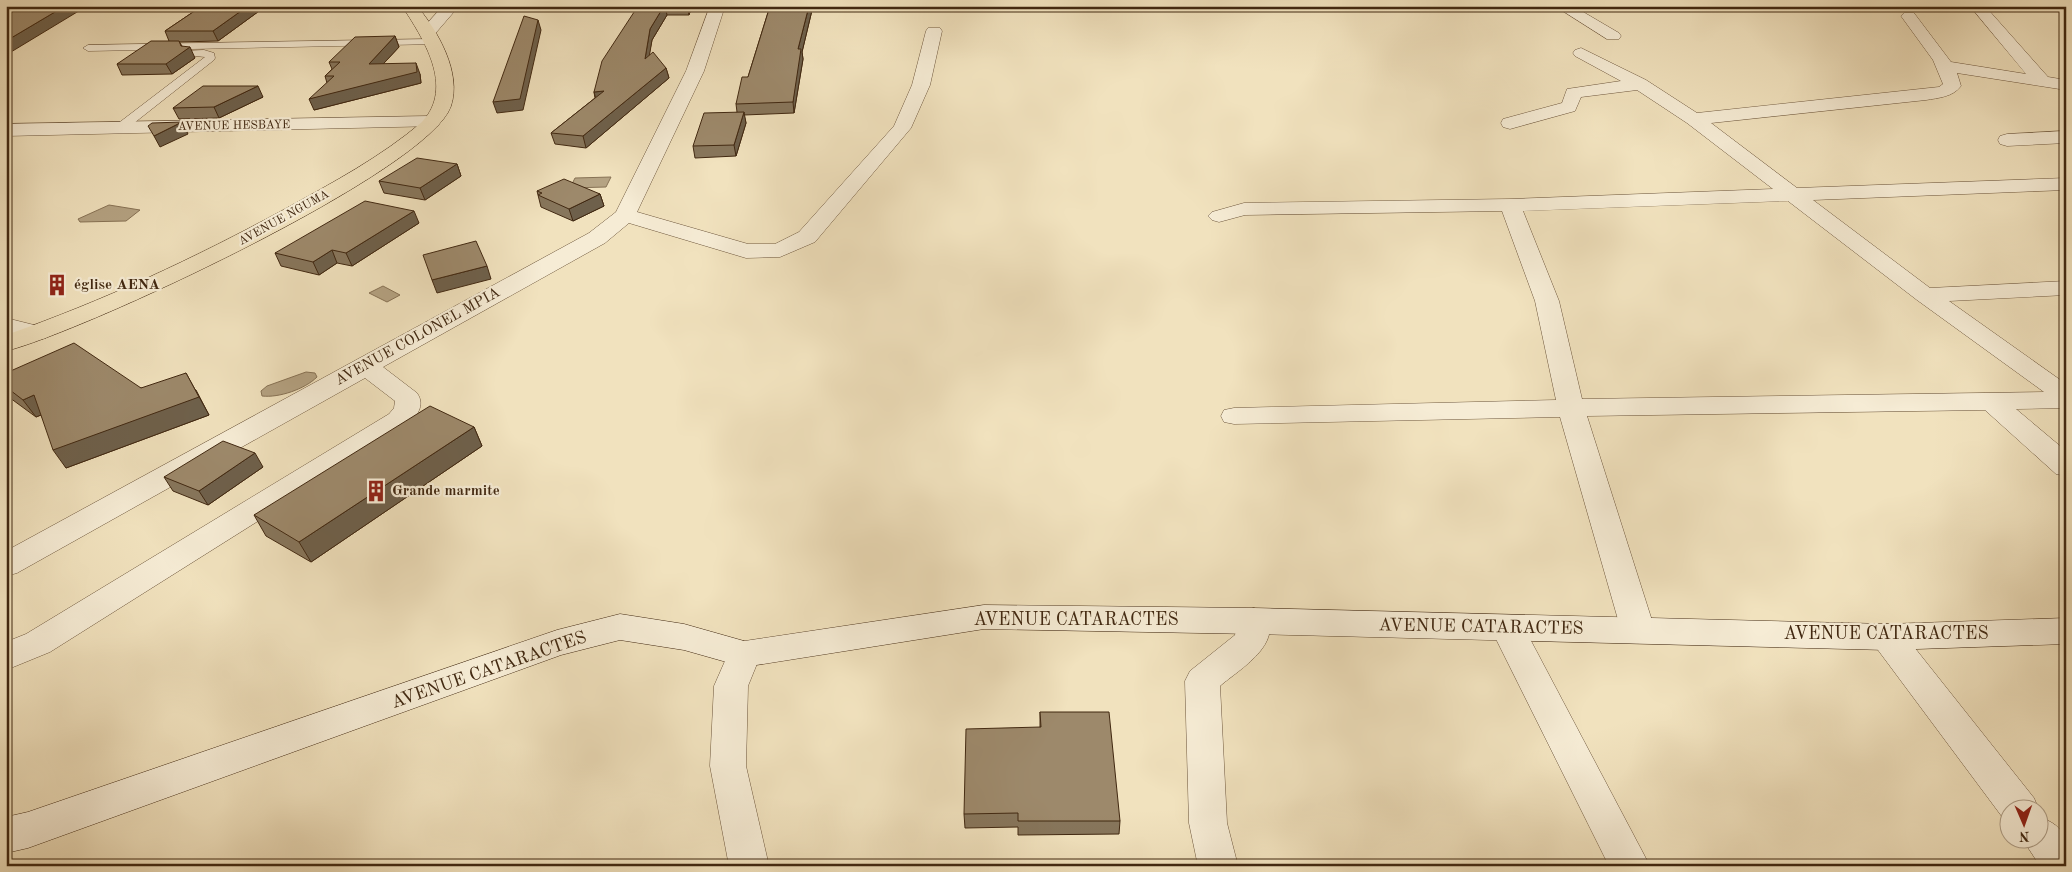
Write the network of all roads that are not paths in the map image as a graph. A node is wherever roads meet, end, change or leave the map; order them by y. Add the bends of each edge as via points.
1 (409, 6) edge
2 (452, 6) edge
3 (718, 6) edge
4 (1562, 6) edge
5 (1977, 6) edge
6 (1909, 16) dead end
7 (934, 30) dead end
8 (1613, 36) dead end
9 (431, 37) junction
10 (88, 48) dead end
11 (131, 54) edge
12 (1581, 54) dead end
13 (1944, 66) junction
14 (2042, 80) junction
15 (1640, 84) junction
16 (2066, 84) edge
17 (1694, 119) junction
18 (431, 122) junction
19 (1510, 123) dead end
20 (120, 128) junction
21 (6, 130) edge
22 (2066, 137) edge
23 (2007, 140) dead end
24 (2066, 184) edge
25 (1790, 194) junction
26 (1510, 205) junction
27 (625, 215) junction
28 (1219, 216) dead end
29 (2066, 288) edge
30 (1925, 295) junction
31 (6, 325) edge
32 (37, 333) junction
33 (6, 344) edge
34 (366, 366) junction
35 (2066, 396) edge
36 (2066, 400) edge
37 (1992, 402) junction
38 (1571, 408) junction
39 (1234, 416) dead end
40 (2066, 467) edge
41 (6, 565) edge
42 (1254, 621) junction
43 (1508, 629) junction
44 (1638, 630) junction
45 (2066, 631) edge
46 (1887, 637) junction
47 (744, 654) junction
48 (6, 657) edge
49 (2012, 800) edge
50 (6, 835) edge
51 (2050, 848) edge
52 (749, 866) edge
53 (1218, 866) edge
54 (1630, 866) edge
55 (2064, 866) edge

1 - 9 main road, AVENUE NGUMA
2 - 9 street
3 - 27 street, AVENUE COLONEL MPIA via 696,71
4 - 8 street
5 - 14 street
6 - 13 street
7 - 27 street via 921,85 902,128 808,237 780,250 746,251
9 - 10 lane
9 - 18 main road, AVENUE NGUMA via 443,73 445,99
11 - 20 lane via 210,55 207,61
12 - 15 street
13 - 14 street
13 - 17 street via 1952,81 1952,86 1945,91
14 - 16 street
15 - 17 street
15 - 19 street via 1576,92 1569,106
17 - 25 street
18 - 20 street, AVENUE HESBAYE
18 - 32 main road, AVENUE NGUMA via 380,162 250,237 202,262
20 - 21 street, AVENUE HESBAYE
22 - 23 street
24 - 25 street
25 - 26 street
25 - 30 street
26 - 28 street via 1244,209
26 - 38 street via 1547,301
27 - 34 street, AVENUE COLONEL MPIA via 597,238
29 - 30 street
30 - 35 street
31 - 32 street
32 - 33 main road, AVENUE NGUMA
34 - 41 street, AVENUE COLONEL MPIA
34 - 48 street via 408,399 407,409 399,420 47,638
36 - 37 street
37 - 38 street
37 - 40 street
38 - 39 street
38 - 44 street
42 - 43 street, AVENUE CATARACTES
42 - 47 street, AVENUE CATARACTES via 984,617
42 - 53 street via 1251,641 1202,681 1208,823
43 - 44 street, AVENUE CATARACTES
43 - 54 street
44 - 46 street, AVENUE CATARACTES
45 - 46 street, AVENUE CATARACTES
46 - 49 street
47 - 50 street, AVENUE CATARACTES via 684,637 620,627 557,643 250,753
47 - 52 street via 732,686 728,766
51 - 55 street

